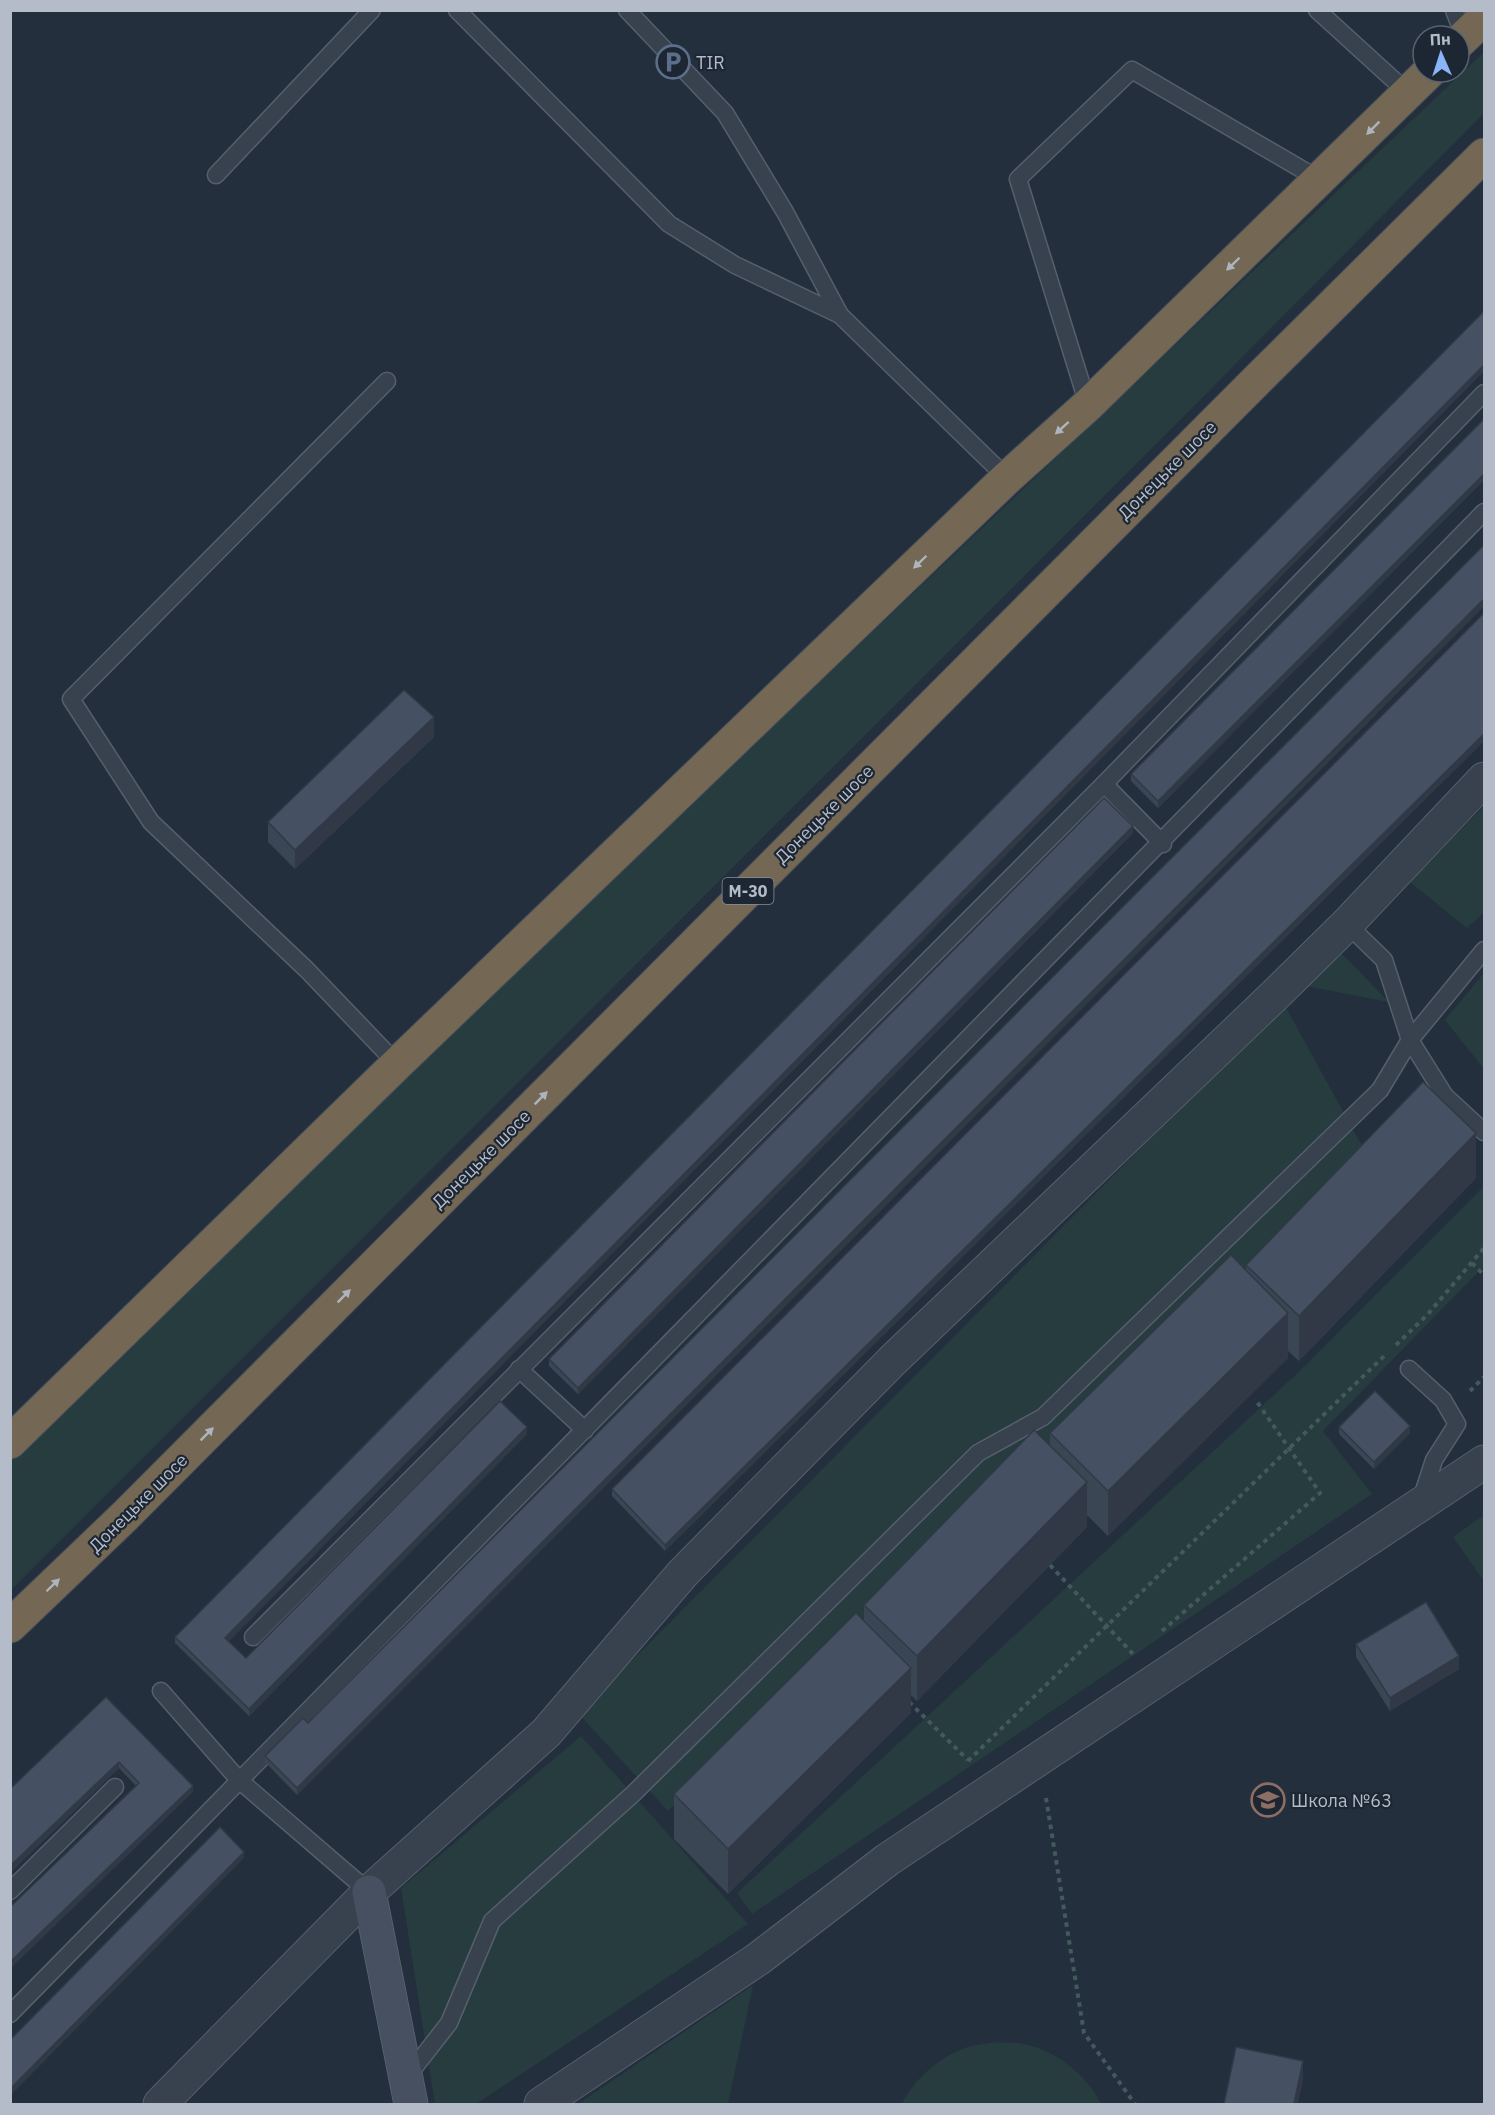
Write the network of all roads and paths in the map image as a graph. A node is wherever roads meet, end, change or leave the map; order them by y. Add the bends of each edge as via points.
1 (372, 10) edge
2 (457, 10) edge
3 (627, 10) edge
4 (1317, 10) edge
5 (1411, 78) edge
6 (1417, 84) edge
7 (1485, 155) edge
8 (216, 175) dead end
9 (1320, 180) junction
10 (840, 315) junction
11 (387, 381) dead end
12 (1485, 393) edge
13 (1088, 405) junction
14 (1007, 478) junction
15 (1485, 512) edge
16 (1485, 779) edge
17 (1104, 784) junction
18 (1163, 844) junction
19 (1347, 924) junction
20 (1485, 950) edge
21 (1410, 1040) junction
22 (397, 1064) junction
23 (1485, 1132) edge
24 (1485, 1248) edge
25 (1472, 1263) junction
26 (1485, 1275) edge
27 (1395, 1346) dead end
28 (1387, 1353) dead end
29 (519, 1369) junction
30 (1409, 1369) dead end
31 (1255, 1400) edge
32 (585, 1430) junction
33 (10, 1442) edge
34 (1288, 1448) junction
35 (1485, 1462) edge
36 (1419, 1506) junction
37 (1050, 1564) edge
38 (1106, 1625) junction
39 (10, 1626) edge
40 (1161, 1632) dead end
41 (253, 1637) dead end
42 (1157, 1680) junction
43 (161, 1691) dead end
44 (901, 1695) edge
45 (1039, 1759) junction
46 (968, 1760) junction
47 (960, 1768) dead end
48 (239, 1780) junction
49 (116, 1787) dead end
50 (10, 1891) edge
51 (369, 1892) junction
52 (10, 2014) edge
53 (409, 2091) edge
54 (160, 2104) edge
55 (541, 2104) edge
56 (1135, 2104) edge

1 - 8 lane
2 - 10 lane via 669,224 735,265
3 - 10 lane via 725,113 785,212
4 - 5 lane
6 -> 9 highway
39 -> 7 highway, Донецьке шосе / М-30 via 126,1516
9 -> 13 highway
9 - 13 lane via 1132,70 1018,179
10 - 14 lane
11 - 22 lane via 71,699 151,822 307,970
12 - 17 lane
13 -> 14 highway
14 -> 22 highway
15 - 18 lane
16 - 19 street
17 - 18 lane
17 - 29 lane
18 - 32 lane
19 - 21 lane via 1384,960
19 - 51 street via 893,1360 683,1574 546,1733
20 - 21 lane
21 - 23 lane via 1445,1095
21 - 53 lane via 1380,1090 1043,1417 978,1453 633,1794 492,1921 449,2023
22 - 33 highway
24 - 25 path
25 - 26 path
25 - 27 path
28 - 34 path
29 - 32 lane
29 - 41 lane
30 - 36 lane via 1443,1400 1457,1424 1434,1460
31 - 34 path
32 - 48 lane
34 - 38 path
34 - 40 path via 1320,1493
35 - 36 street
36 - 42 street
37 - 38 path
38 - 42 path
38 - 46 path
42 - 45 street
43 - 48 lane
44 - 46 path
45 - 55 street via 887,1860 758,1959
45 - 56 path via 1083,2033
46 - 47 path
48 - 51 lane
48 - 52 lane
49 - 50 lane
51 - 53 street
51 - 54 street

